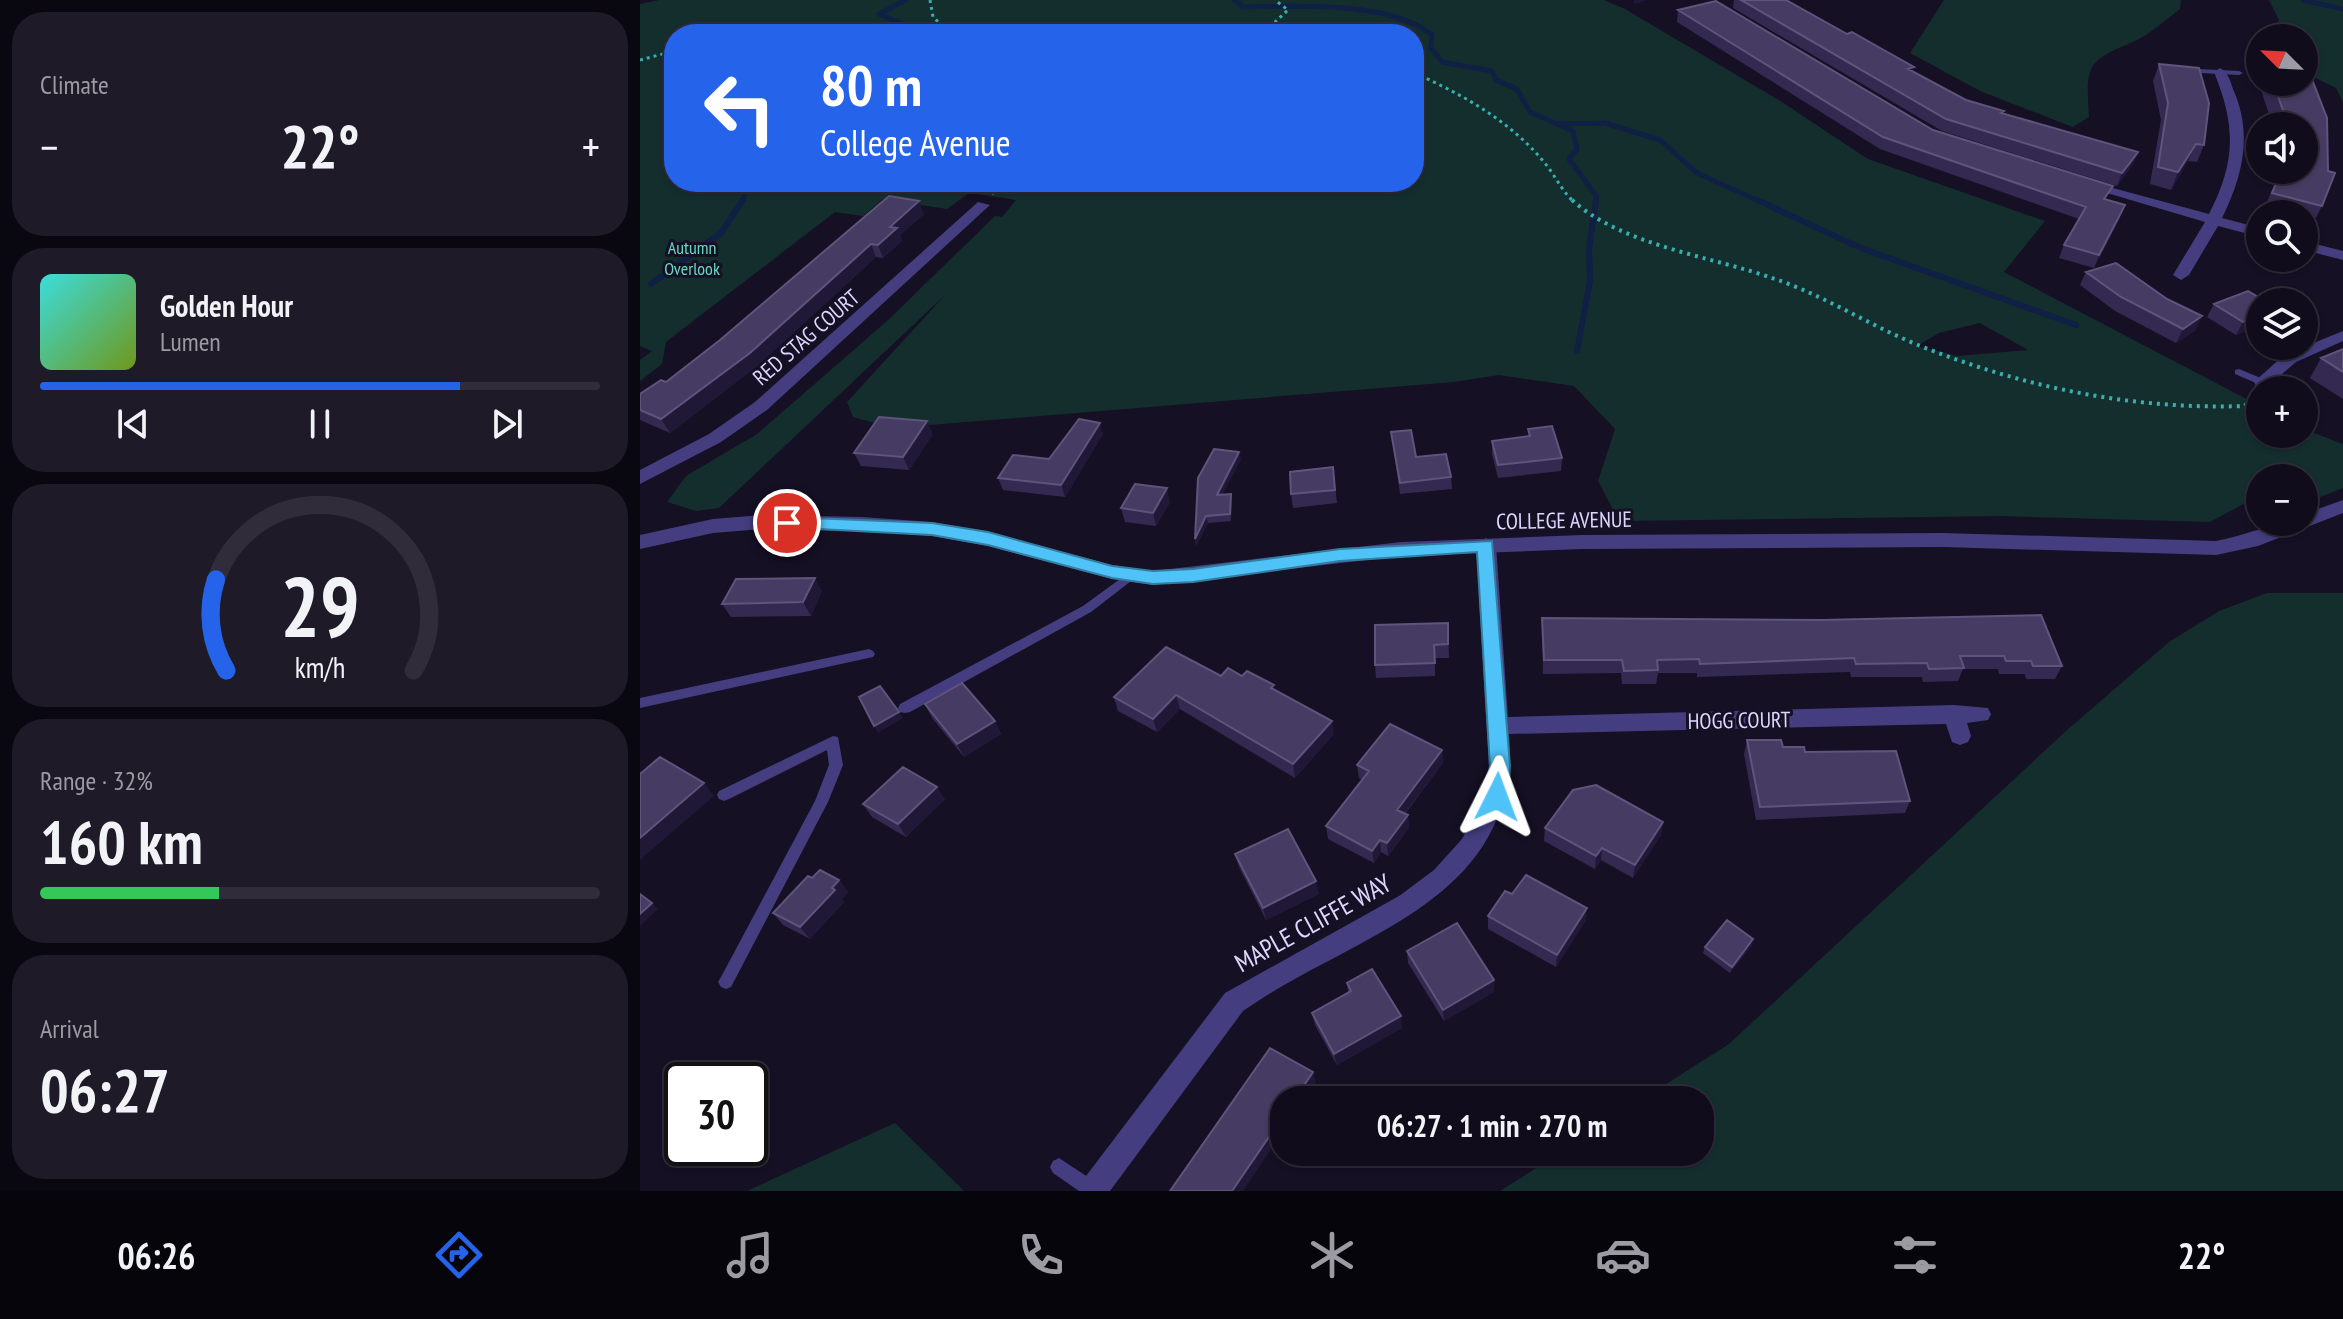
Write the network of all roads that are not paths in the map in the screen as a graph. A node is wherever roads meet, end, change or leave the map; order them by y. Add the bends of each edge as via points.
1 (2201, 71) edge
2 (2220, 72) junction
3 (2239, 73) dead end
4 (2068, 180) edge
5 (983, 205) dead end
6 (2214, 220) junction
7 (2246, 229) edge
8 (2318, 249) edge
9 (2343, 256) edge
10 (2181, 275) dead end
11 (2343, 336) edge
12 (2239, 372) dead end
13 (2248, 376) edge
14 (2267, 376) edge
15 (640, 478) edge
16 (2343, 506) edge
17 (2318, 516) edge
18 (2265, 536) edge
19 (640, 542) edge
20 (1486, 545) junction
21 (1131, 575) junction
22 (869, 654) dead end
23 (640, 703) edge
24 (905, 708) dead end
25 (1954, 714) junction
26 (1980, 714) dead end
27 (1497, 726) junction
28 (1960, 736) dead end
29 (724, 795) dead end
30 (726, 982) dead end
31 (1059, 1167) dead end
32 (1094, 1190) edge

1 - 2 lane
2 - 3 lane
2 - 6 street via 2238,117 2240,143 2234,180
4 - 6 street
5 - 15 street, RED STAG COURT via 761,406
6 - 7 street
6 - 10 street
8 - 9 street
11 - 14 street via 2297,353
12 - 13 lane
16 - 17 street, COLLEGE AVENUE
18 - 20 street, COLLEGE AVENUE via 2216,548 1943,540
19 - 21 street, COLLEGE AVENUE via 762,522 862,524 988,539
20 - 21 street, COLLEGE AVENUE via 1340,555 1193,576
20 - 27 street, MAPLE CLIFFE WAY
21 - 24 lane via 1087,609
22 - 23 lane
25 - 26 street, HOGG COURT
25 - 27 street, HOGG COURT
25 - 28 street
27 - 32 street, MAPLE CLIFFE WAY via 1497,797 1472,844 1446,874 1411,903 1234,1002
29 - 30 lane via 833,741 836,765 821,802
31 - 32 lane

